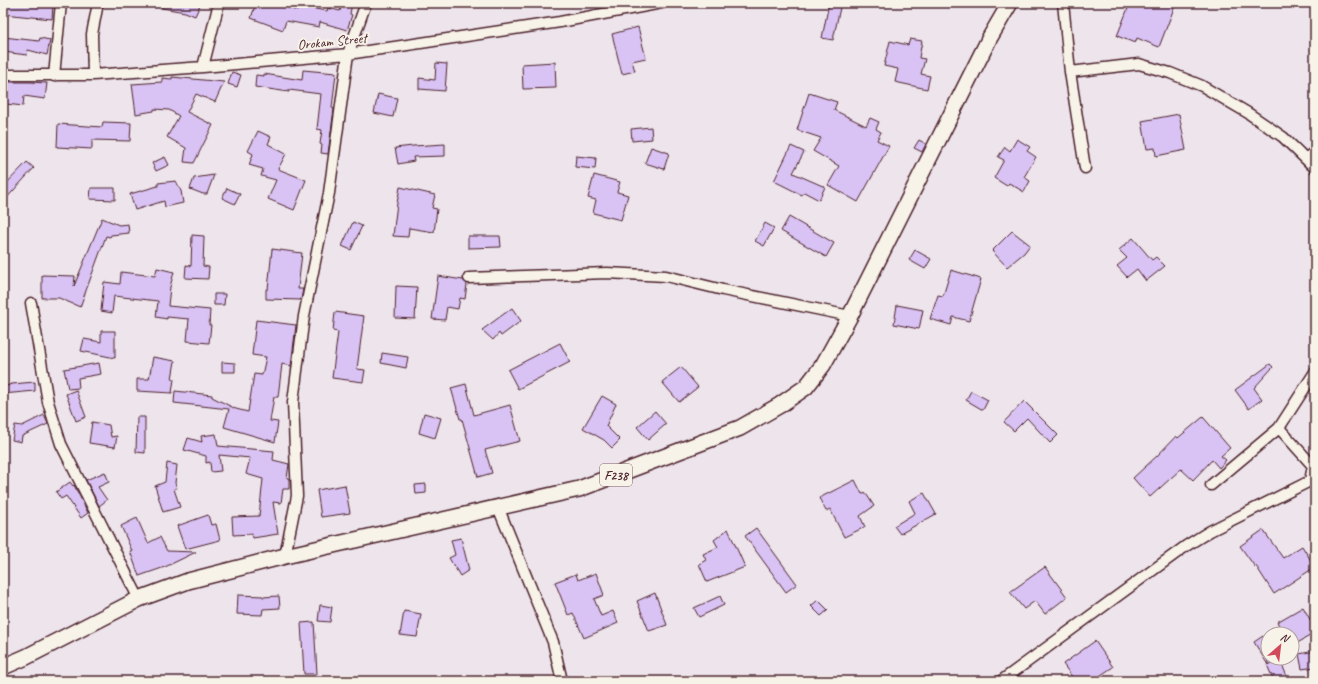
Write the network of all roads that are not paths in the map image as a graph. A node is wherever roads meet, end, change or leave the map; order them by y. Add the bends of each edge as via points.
1 (61, 3) edge
2 (98, 3) edge
3 (219, 3) edge
4 (366, 3) edge
5 (662, 3) edge
6 (1010, 3) edge
7 (1063, 3) edge
8 (348, 54) junction
9 (203, 67) junction
10 (1070, 72) junction
11 (3, 75) edge
12 (93, 75) junction
13 (54, 76) junction
14 (1315, 151) edge
15 (1306, 159) junction
16 (1085, 168) dead end
17 (1315, 168) edge
18 (468, 278) dead end
19 (31, 303) dead end
20 (850, 316) junction
21 (1315, 372) edge
22 (1279, 428) junction
23 (1211, 485) dead end
24 (498, 507) junction
25 (285, 556) junction
26 (139, 599) junction
27 (3, 667) edge
28 (562, 681) edge
29 (1001, 681) edge

1 - 13 street
2 - 12 street via 92,34
3 - 9 street
4 - 8 street
5 - 8 street, Orokam Street via 560,22
6 - 20 main road, F238 via 989,39
7 - 10 street
8 - 9 street, Orokam Street
8 - 25 street via 329,193 304,316 293,402 297,496
9 - 12 street, Orokam Street
10 - 15 street via 1139,64 1170,73 1202,86 1248,113 1283,137
10 - 16 street
11 - 13 street, Orokam Street
12 - 13 street, Orokam Street
14 - 15 street
15 - 17 street
18 - 20 street via 607,273 666,276
19 - 26 street via 48,402 61,444
20 - 24 main road, F238 via 823,365 806,387 740,428 579,489
21 - 22 street
22 - 23 street
22 - 29 street via 1312,466 1310,481 1210,531 1186,546
24 - 25 main road, F238
24 - 28 street via 553,642
25 - 26 main road, F238 via 188,582
26 - 27 main road, F238

